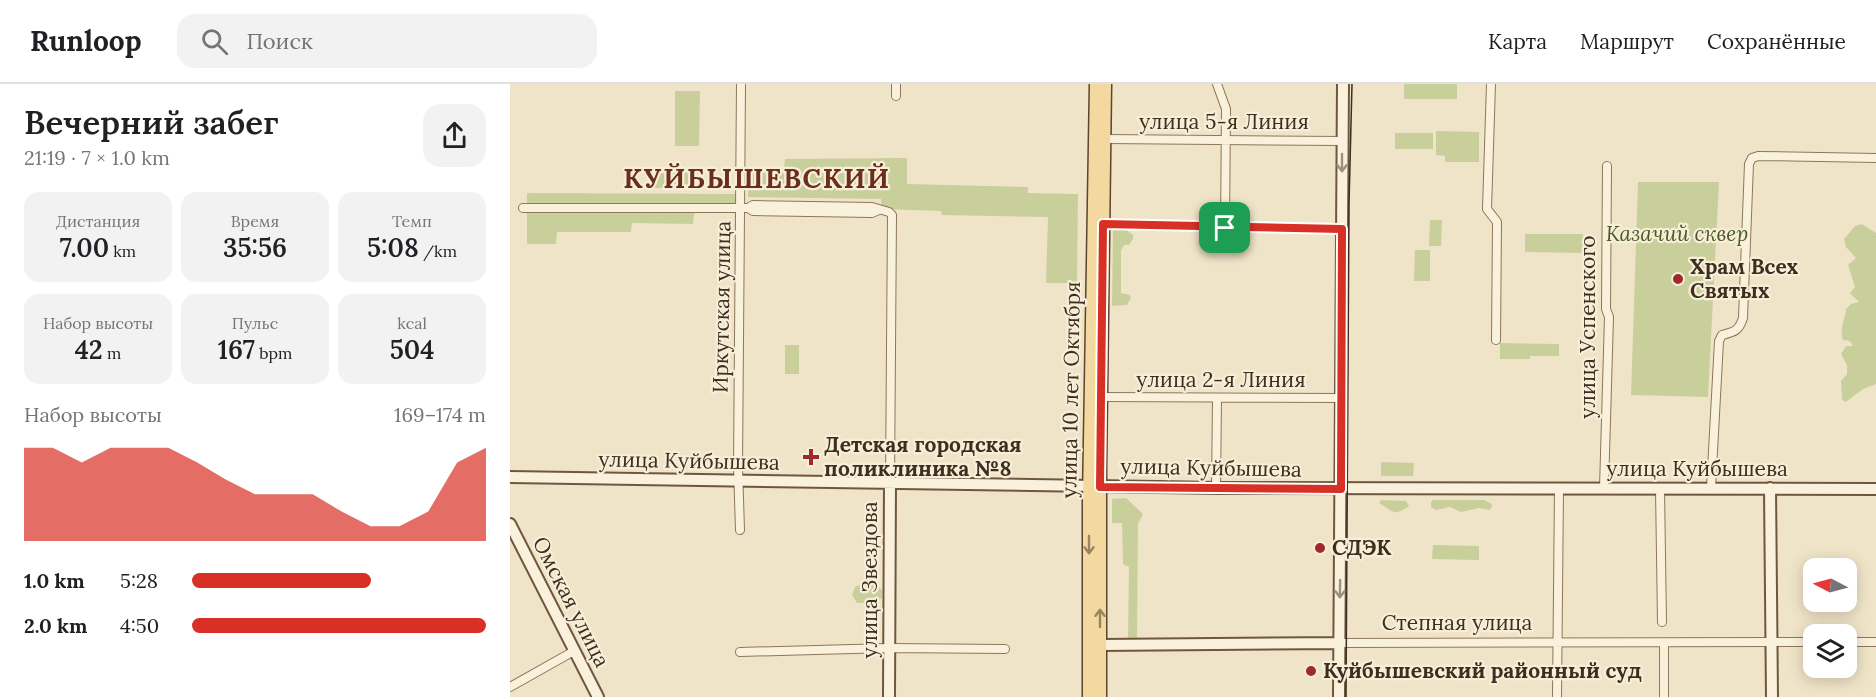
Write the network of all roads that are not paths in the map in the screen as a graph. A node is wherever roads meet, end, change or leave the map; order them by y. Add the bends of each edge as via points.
1 (741, 84) edge
2 (896, 84) edge
3 (1096, 84) edge
4 (1105, 84) edge
5 (1216, 84) edge
6 (1343, 84) edge
7 (1491, 84) edge
8 (896, 96) dead end
9 (1104, 139) junction
10 (1225, 140) junction
11 (1342, 141) junction
12 (1876, 158) edge
13 (1607, 166) dead end
14 (523, 208) dead end
15 (744, 208) junction
16 (1103, 224) junction
17 (1225, 228) junction
18 (1342, 229) junction
19 (1496, 340) dead end
20 (1100, 398) junction
21 (1342, 398) junction
22 (1217, 399) junction
23 (510, 477) edge
24 (740, 482) junction
25 (890, 483) junction
26 (1094, 487) junction
27 (1216, 488) junction
28 (1559, 488) junction
29 (1604, 488) junction
30 (1660, 488) junction
31 (1711, 488) junction
32 (1770, 488) junction
33 (1341, 489) junction
34 (1876, 489) edge
35 (511, 529) edge
36 (740, 530) dead end
37 (1662, 622) dead end
38 (1556, 642) junction
39 (1772, 642) junction
40 (1803, 642) edge
41 (1857, 642) edge
42 (1876, 642) edge
43 (1339, 643) junction
44 (1664, 644) junction
45 (1100, 645) junction
46 (889, 648) junction
47 (1005, 649) dead end
48 (574, 651) junction
49 (740, 652) dead end
50 (510, 687) edge
51 (598, 697) edge
52 (889, 697) edge
53 (1089, 697) edge
54 (1100, 697) edge
55 (1339, 697) edge
56 (1557, 697) edge
57 (1664, 697) edge
58 (1772, 697) edge

1 - 15 street, Иркутская улица
2 - 8 street
3 - 26 main road, улица 10 лет Октября
4 - 9 main road, улица 10 лет Октября
5 - 10 street via 1226,109
6 - 11 main road
7 - 19 street via 1487,209 1497,222
9 - 10 street, улица 5-я Линия
9 - 16 main road, улица 10 лет Октября
10 - 11 street, улица 5-я Линия
10 - 17 street
11 -> 18 main road
12 - 31 street via 1752,158 1748,171 1743,318 1739,329 1722,335 1719,341
13 - 29 street, улица Успенского via 1609,316
14 - 15 street
15 - 24 street, Иркутская улица
15 - 25 street, улица Звездова via 872,207 890,212
16 - 17 street
16 - 20 main road, улица 10 лет Октября
17 - 18 street
18 - 21 main road
20 - 22 street, улица 2-я Линия
20 - 26 main road, улица 10 лет Октября
21 - 22 street, улица 2-я Линия
21 - 33 main road
22 - 27 street
23 - 24 main road, улица Куйбышева
24 - 25 main road, улица Куйбышева
24 - 36 street, Иркутская улица
25 - 26 main road, улица Куйбышева
25 - 46 main road, улица Звездова
26 - 27 main road, улица Куйбышева
45 -> 26 main road, улица 10 лет Октября
26 -> 53 main road, улица 10 лет Октября
27 - 33 main road, улица Куйбышева
28 - 29 main road, улица Куйбышева
28 - 33 main road, улица Куйбышева
28 - 38 street
29 - 30 main road, улица Куйбышева
30 - 31 main road, улица Куйбышева
30 - 37 street
31 - 32 main road, улица Куйбышева
32 - 34 main road, улица Куйбышева
32 - 39 main road
33 -> 43 main road
35 - 48 main road, Омская улица
38 - 43 street, Степная улица
38 - 44 street, Степная улица
38 - 56 street
39 - 40 street, Степная улица
39 - 44 street, Степная улица
39 - 58 main road
41 - 42 street
43 - 45 main road, Степная улица
43 - 55 main road
44 - 57 street
45 - 54 main road, улица 10 лет Октября
46 - 47 street
46 - 49 street
46 - 52 main road, улица Звездова
48 - 50 street
48 - 51 main road, Омская улица

